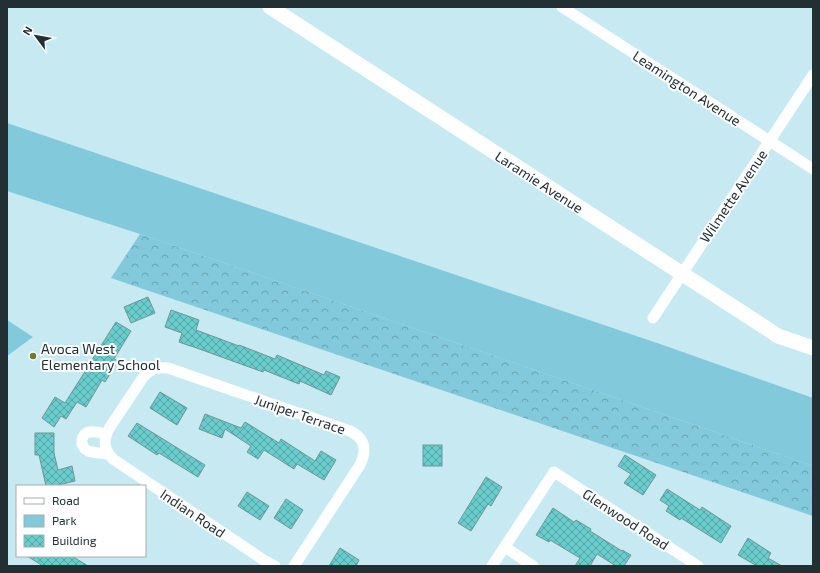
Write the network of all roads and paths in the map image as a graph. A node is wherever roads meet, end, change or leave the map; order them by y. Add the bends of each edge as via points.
1 (270, 7) edge
2 (562, 7) edge
3 (813, 74) edge
4 (769, 141) junction
5 (813, 169) edge
6 (681, 273) junction
7 (653, 318) dead end
8 (813, 348) edge
9 (106, 434) junction
10 (108, 454) junction
11 (505, 547) junction
12 (275, 566) edge
13 (294, 566) edge
14 (492, 566) edge
15 (533, 566) edge
16 (698, 566) edge

1 - 6 street, Laramie Avenue
2 - 4 street, Leamington Avenue
3 - 4 street, Wilmette Avenue
4 - 5 street, Leamington Avenue
4 - 6 street, Wilmette Avenue
6 - 7 street, Wilmette Avenue
6 - 8 street, Laramie Avenue via 778,336
9 - 10 street
9 - 10 street via 89,432 83,436 82,444 88,451
9 - 13 street, Juniper Terrace via 144,376 156,368 168,368 356,434 364,444 364,457
10 - 12 street, Indian Road
11 - 14 street
11 - 15 street
11 - 16 street, Glenwood Road via 554,472

